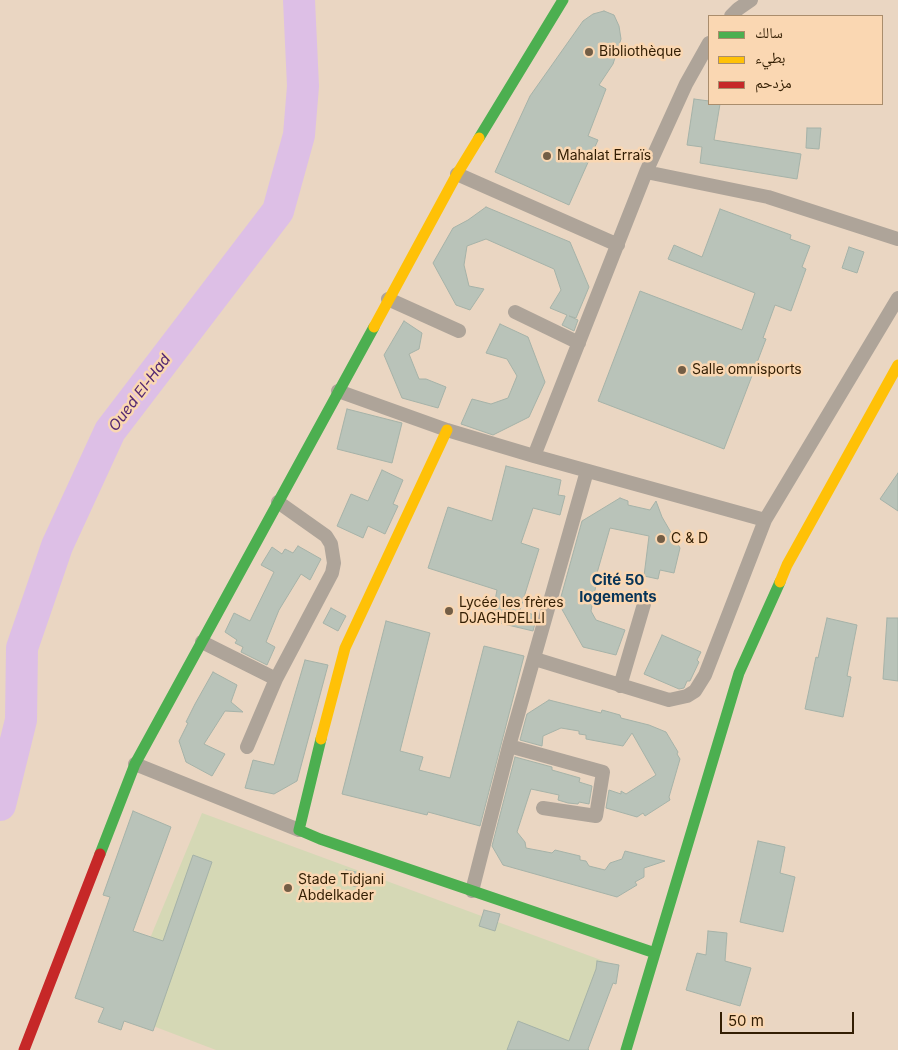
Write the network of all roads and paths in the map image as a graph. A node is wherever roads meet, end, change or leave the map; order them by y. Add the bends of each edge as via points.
1 (563, 0) edge
2 (751, 0) edge
3 (737, 8) edge
4 (708, 45) edge
5 (646, 172) junction
6 (457, 174) junction
7 (898, 239) edge
8 (618, 245) junction
9 (898, 298) edge
10 (388, 299) junction
11 (515, 312) dead end
12 (458, 331) dead end
13 (579, 342) junction
14 (898, 365) edge
15 (338, 391) junction
16 (448, 430) junction
17 (534, 456) junction
18 (587, 471) junction
19 (278, 502) junction
20 (765, 520) junction
21 (644, 604) dead end
22 (202, 642) junction
23 (535, 659) junction
24 (276, 679) junction
25 (620, 686) junction
26 (509, 746) junction
27 (247, 747) dead end
28 (135, 764) junction
29 (543, 808) dead end
30 (299, 830) junction
31 (472, 891) junction
32 (655, 953) junction
33 (24, 1050) edge
34 (626, 1050) edge

1 - 6 street
2 - 3 street
4 - 5 street via 686,84
5 - 7 street via 768,197
5 - 8 street
6 - 8 street
6 - 10 street
8 - 13 street
9 - 20 street
10 - 12 street
10 - 15 street
11 - 13 street
13 - 17 street
14 - 32 street via 787,565 739,673
15 - 16 street
15 - 19 street
16 - 17 street
16 - 30 street via 344,648
17 - 18 street
18 - 20 street
18 - 23 street
19 - 22 street
19 - 24 street via 326,536 334,554 334,563 332,573
20 - 25 street via 705,675 695,691 669,700
21 - 25 street
22 - 24 street
22 - 28 street
23 - 25 street
23 - 26 street
24 - 27 street
26 - 29 street via 602,772 596,816
26 - 31 street
28 - 30 street
28 - 33 street
30 - 31 street
31 - 32 street
32 - 34 street

